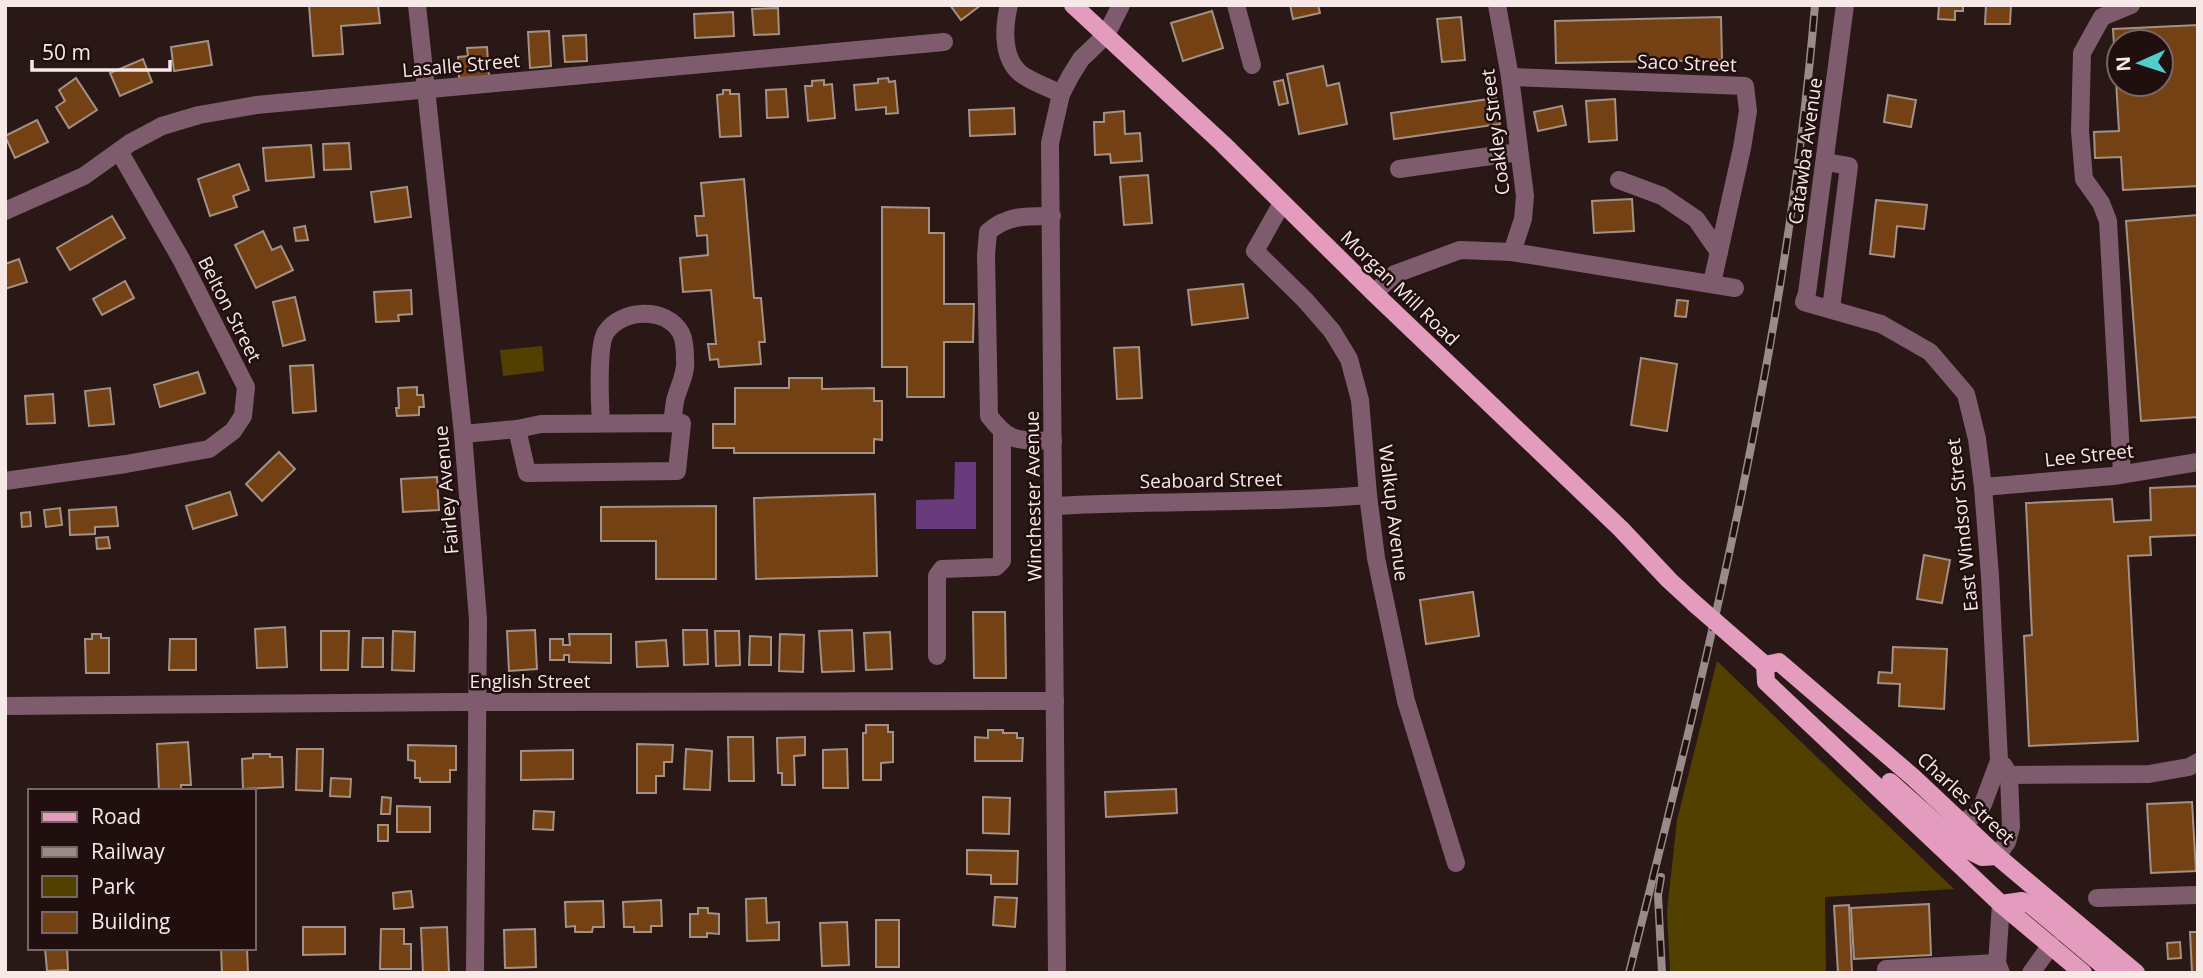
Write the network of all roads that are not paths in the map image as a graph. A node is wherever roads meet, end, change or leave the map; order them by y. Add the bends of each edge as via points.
1 (417, 5) edge
2 (1009, 5) edge
3 (1073, 5) edge
4 (1121, 5) edge
5 (1236, 5) edge
6 (1497, 5) edge
7 (1845, 5) edge
8 (2131, 5) edge
9 (1106, 35) junction
10 (944, 42) dead end
11 (1252, 65) dead end
12 (1510, 77) junction
13 (426, 89) junction
14 (1062, 94) junction
15 (118, 151) junction
16 (1519, 152) junction
17 (1826, 162) junction
18 (1399, 169) dead end
19 (1619, 180) dead end
20 (1282, 203) junction
21 (5, 211) edge
22 (1052, 216) junction
23 (1512, 252) junction
24 (1719, 252) junction
25 (1713, 284) junction
26 (1735, 288) dead end
27 (1374, 293) junction
28 (1804, 302) joint
29 (1831, 309) junction
30 (672, 423) junction
31 (601, 424) junction
32 (517, 429) junction
33 (463, 434) junction
34 (1002, 434) junction
35 (1053, 441) junction
36 (2198, 462) edge
37 (2122, 474) junction
38 (5, 481) edge
39 (1983, 487) junction
40 (1368, 495) junction
41 (1054, 506) junction
42 (1695, 604) joint
43 (937, 656) dead end
44 (1765, 665) junction
45 (1055, 701) junction
46 (476, 702) junction
47 (5, 706) edge
48 (2198, 762) edge
49 (2004, 768) junction
50 (1864, 772) junction
51 (1962, 823) junction
52 (1997, 856) junction
53 (1456, 863) dead end
54 (2198, 895) edge
55 (2097, 898) dead end
56 (2001, 904) junction
57 (2050, 945) junction
58 (1999, 968) edge
59 (1886, 969) dead end
60 (475, 973) edge
61 (1057, 973) edge
62 (2031, 973) edge
63 (2083, 973) edge
64 (2112, 973) edge
65 (2136, 973) edge

1 - 13 street, Fairley Avenue
2 - 14 street via 1008,54 1017,72
3 - 9 main road, Morgan Mill Road
4 - 9 street
5 - 11 street
6 - 12 street, Coakley Street
7 - 17 street, Catawba Avenue
8 - 37 street via 2102,17 2082,53 2080,118 2084,179 2108,221
9 - 14 street, Winchester Avenue via 1081,59
9 - 20 main road, Morgan Mill Road
10 - 13 street, Lasalle Street
12 - 16 street, Coakley Street
12 - 24 street, Saco Street via 1745,86 1748,111
13 - 15 street, Lasalle Street via 199,115 162,126
13 - 33 street, Fairley Avenue
14 - 22 street, Winchester Avenue via 1050,143
15 - 21 street, Lasalle Street via 84,176
15 - 38 street, Belton Street via 181,259 246,387 243,416 233,431 209,449
16 - 18 street
16 - 23 street, Coakley Street via 1525,196
17 - 28 street, Catawba Avenue
17 - 29 street via 1849,166
19 - 24 street via 1662,196 1696,219
20 - 27 main road, Morgan Mill Road
20 - 40 street, Walkup Avenue via 1255,251 1332,331 1349,359 1360,400
22 - 34 street via 1000,222 988,232 989,416
22 - 35 street, Winchester Avenue
23 - 25 street
23 - 27 street via 1460,250 1395,274
24 - 25 street, Saco Street
25 - 26 street
27 - 42 main road, Morgan Mill Road
28 - 29 street, East Windsor Street
29 - 39 street, East Windsor Street via 1881,324 1930,352 1957,383 1966,394
30 - 31 street
30 - 31 street via 686,363 681,333 653,313 638,313 620,318 604,334
30 - 32 street via 682,423 677,471 527,474
31 - 32 street via 541,424
32 - 33 street
33 - 46 street, Fairley Avenue via 478,619
34 - 35 street
34 - 43 street via 1002,561 996,567 942,569 937,576
35 - 41 street, Winchester Avenue
36 - 37 street, Lee Street
37 - 39 street, Lee Street
39 - 49 street, East Windsor Street
40 - 41 street, Seaboard Street
40 - 53 street, Walkup Avenue via 1376,558 1406,701
41 - 45 street, Winchester Avenue
42 - 44 main road, Charles Street, bridge
44 - 50 main road, Charles Street via 1766,682
44 - 51 main road, Charles Street via 1780,662
45 - 46 street, English Street
45 - 61 street, Winchester Avenue
46 - 47 street, English Street
46 - 60 street, Fairley Avenue
48 - 49 street via 2189,768 2149,774
49 - 51 street, East Windsor Street via 1977,813
49 - 52 street, East Windsor Street via 2011,827
50 - 52 main road via 1889,782 1964,848 1982,857
50 - 56 main road, Charles Street
51 - 52 main road, Charles Street
52 - 65 main road, Charles Street
54 - 55 street
56 - 57 main road, Charles Street
56 - 58 street
56 - 64 main road via 2022,901 2031,905
57 - 62 street
57 - 63 main road, Charles Street
58 - 59 street

